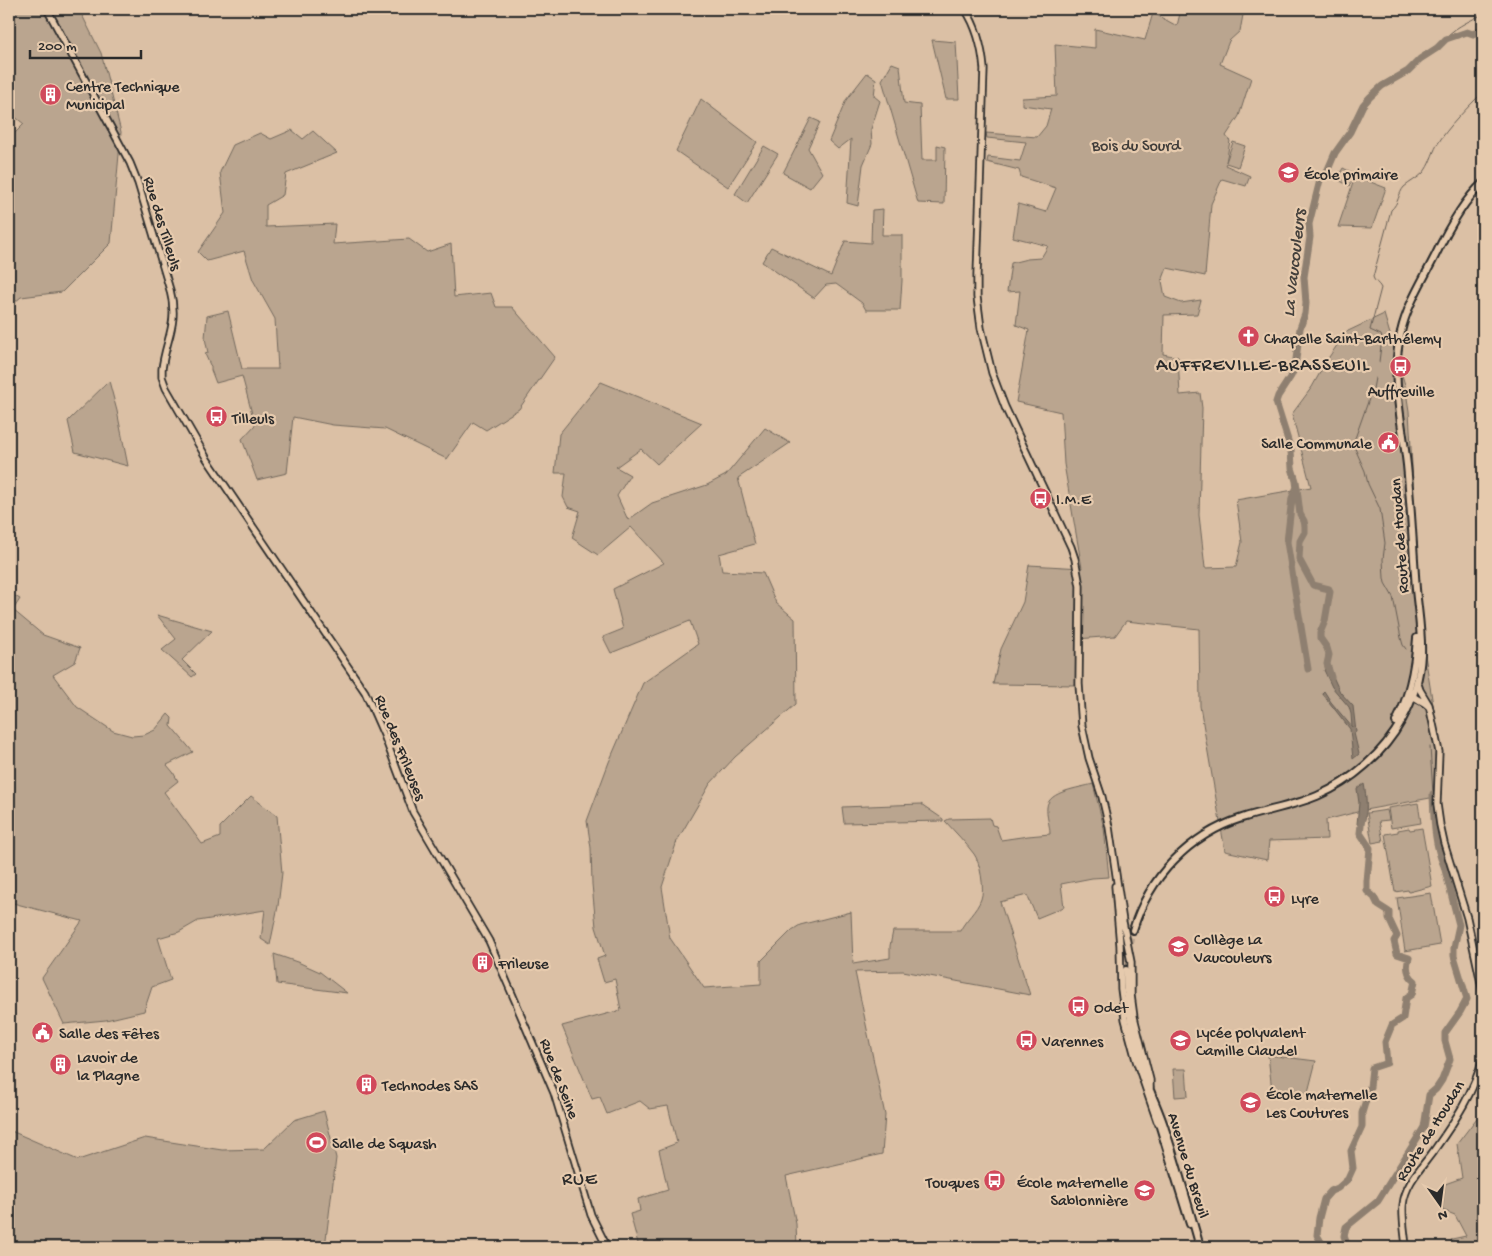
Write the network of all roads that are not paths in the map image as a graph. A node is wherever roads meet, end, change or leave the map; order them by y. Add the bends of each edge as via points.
1 (47, 9) edge
2 (965, 9) edge
3 (1483, 183) edge
4 (204, 454) joint
5 (1419, 650) junction
6 (1417, 682) junction
7 (1412, 694) junction
8 (1422, 694) junction
9 (1420, 701) junction
10 (1409, 706) junction
11 (1430, 710) junction
12 (1377, 753) junction
13 (1115, 864) junction
14 (1133, 930) tunnel mouth
15 (1126, 970) tunnel mouth
16 (1483, 992) edge
17 (520, 1012) joint
18 (1483, 1058) edge
19 (1150, 1091) junction
20 (1161, 1133) junction
21 (607, 1247) edge
22 (1196, 1247) edge
23 (1200, 1247) edge
24 (1406, 1247) edge

1 - 4 street, Rue des Tilleuls via 136,176 174,308 162,377
2 - 13 street via 974,24 983,57 977,275 983,340 1000,396 1077,569 1082,721 1107,818
3 - 5 main road, Route de Houdan via 1444,236 1409,308 1399,340 1397,374 1407,434
4 - 17 street, Rue des Frileuses via 365,692 413,812 494,950
5 - 6 main road, Route de Houdan
5 - 7 main road, Route de Houdan
6 - 7 main road, Route de Houdan
6 - 8 street, Route de Houdan
7 - 8 street
7 - 9 street
7 - 10 main road, Route de Houdan
7 - 12 main road, Route de Houdan
8 - 11 street, Route de Houdan
9 - 10 street
9 - 11 street
10 - 12 main road, Route de Houdan via 1394,734
11 - 16 street, Route de Houdan via 1438,752 1440,825 1467,918
12 - 14 main road via 1353,776 1322,794 1233,821 1196,841 1159,878 1144,902
13 - 19 street via 1131,962 1134,1017
13 - 20 street via 1125,1019
15 - 19 main road, Avenue du Breuil via 1130,1016
17 - 21 street, Rue de Seine via 554,1094 591,1215
18 - 24 street, Route de Houdan via 1463,1106 1406,1193 1403,1205
19 - 20 main road, Avenue du Breuil
19 - 23 main road, Avenue du Breuil via 1166,1131
20 - 22 main road, Avenue du Breuil

